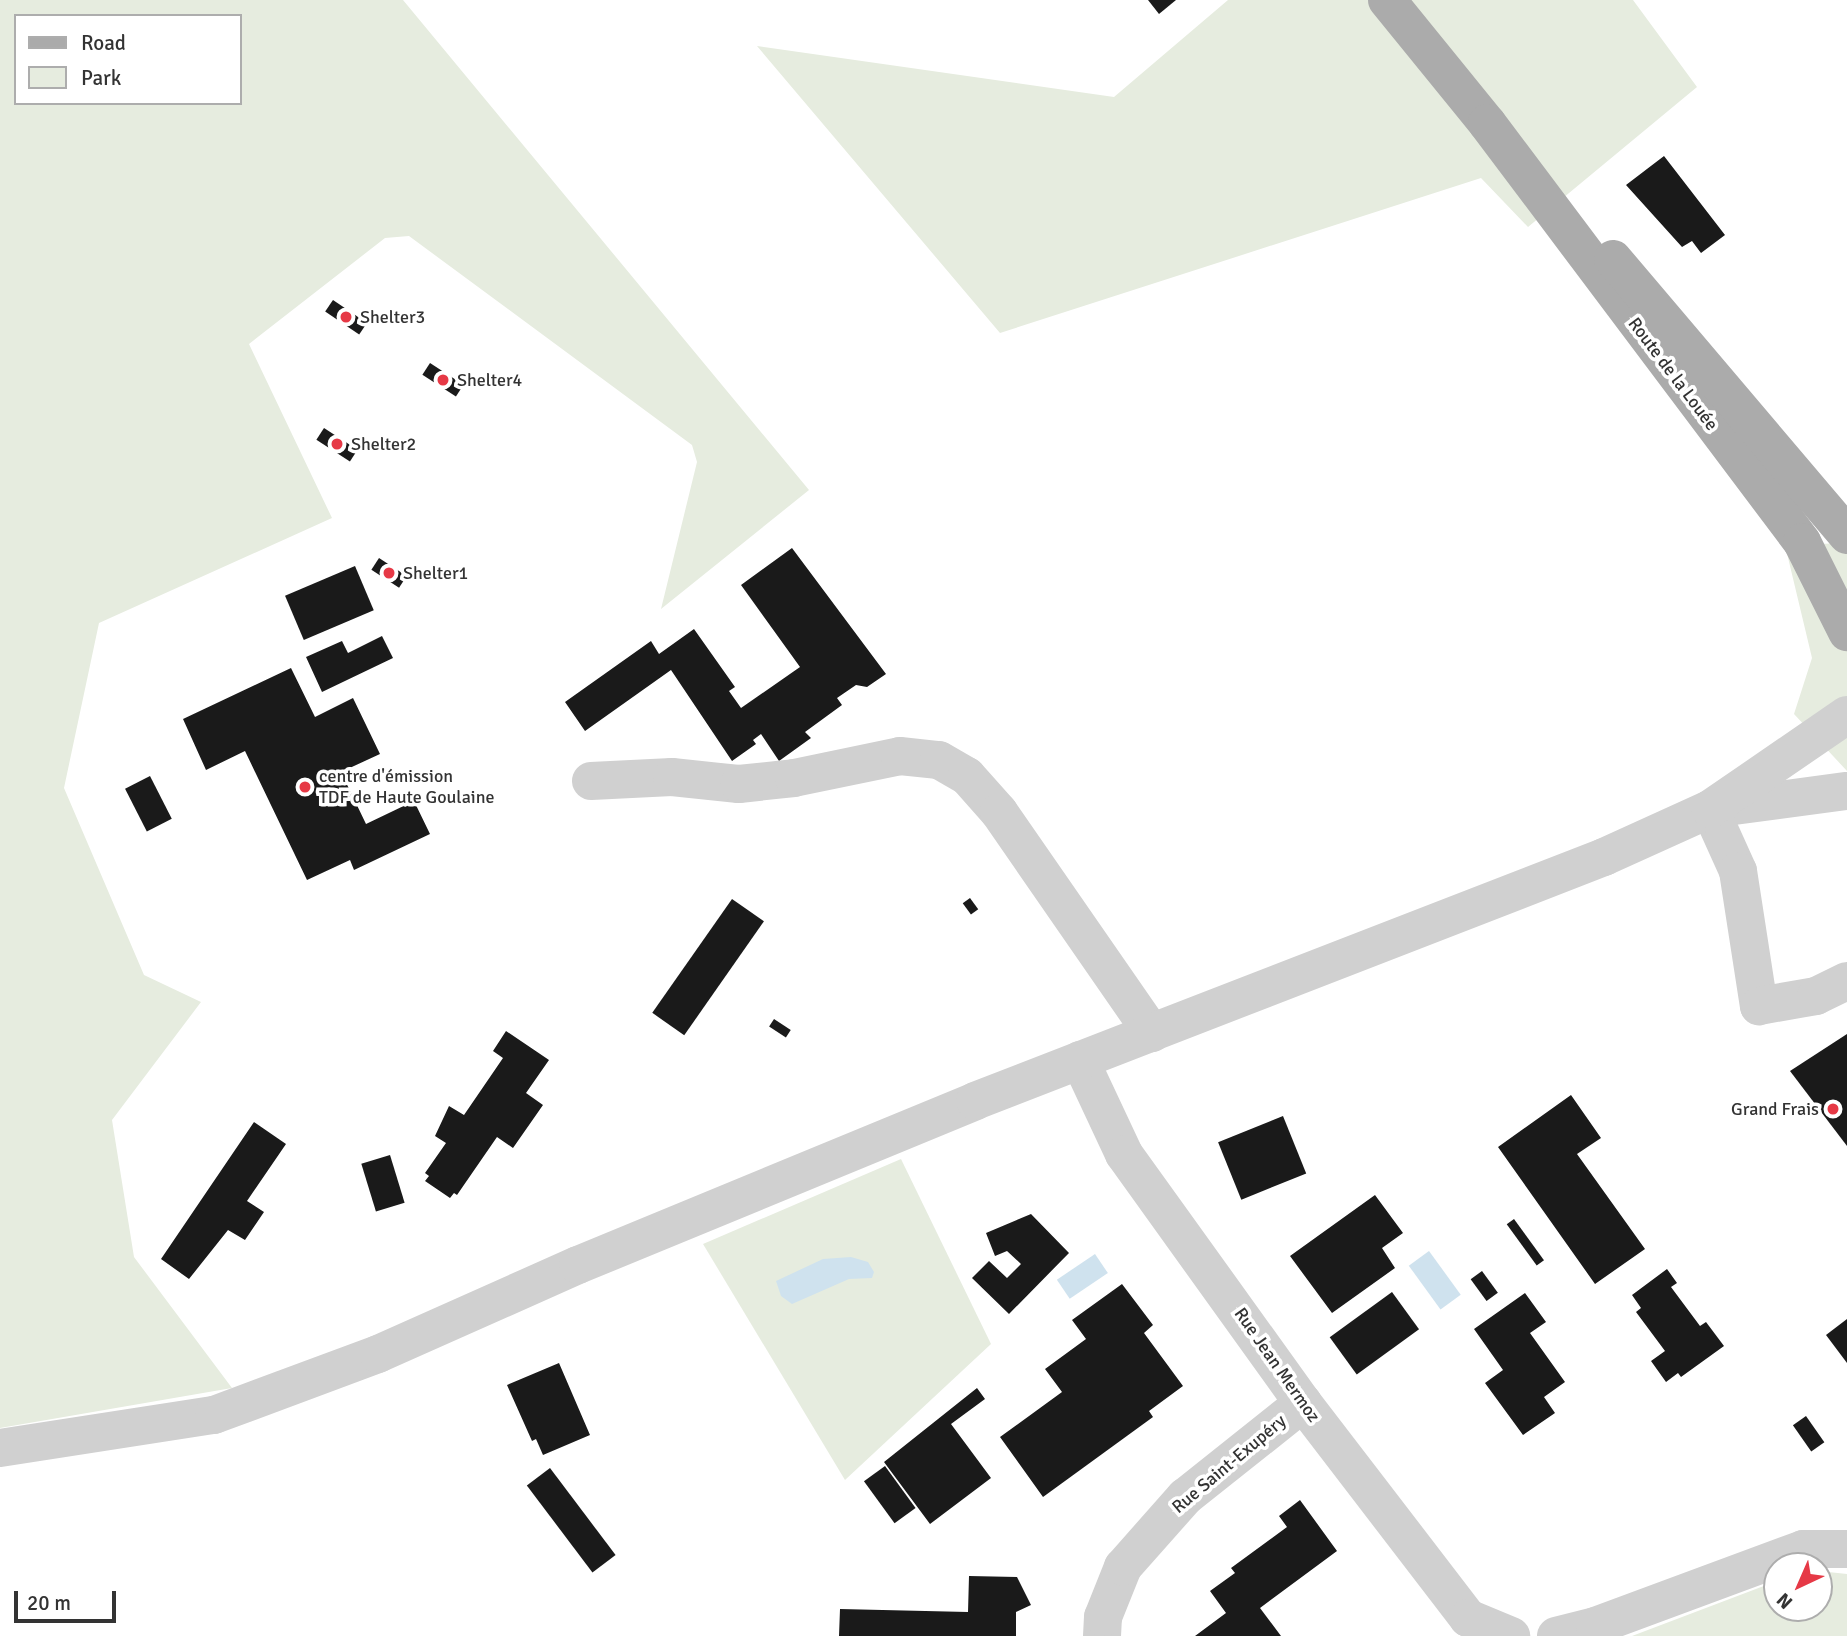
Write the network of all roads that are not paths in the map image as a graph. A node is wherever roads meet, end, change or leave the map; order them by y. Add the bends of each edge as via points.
1 (1387, 0) edge
2 (1487, 123) junction
3 (1847, 535) edge
4 (1847, 632) edge
5 (1847, 715) edge
6 (591, 781) dead end
7 (1847, 791) edge
8 (1710, 809) junction
9 (1847, 981) edge
10 (1152, 1032) junction
11 (1080, 1060) junction
12 (1303, 1403) junction
13 (0, 1448) edge
14 (1847, 1549) edge
15 (1102, 1636) edge
16 (1511, 1636) edge
17 (1556, 1636) edge

1 - 2 main road, Route de la Louée
2 - 3 main road, Route de la Louée via 1655,304
2 - 4 main road, Route de la Louée via 1802,542
5 - 8 street
6 - 10 street via 672,777 739,784 794,778 900,756 939,760 967,776 999,813
7 - 8 street
8 - 9 street via 1738,871 1759,1006 1816,996
8 - 10 street via 1604,857
10 - 11 street
11 - 12 street, Rue Jean Mermoz via 1124,1154
11 - 13 street via 256,1402 214,1415
12 - 15 street, Rue Saint-Exupéry via 1185,1497 1123,1567 1103,1617
12 - 16 street, Rue Jean Mermoz via 1468,1618
14 - 17 street via 1802,1549

